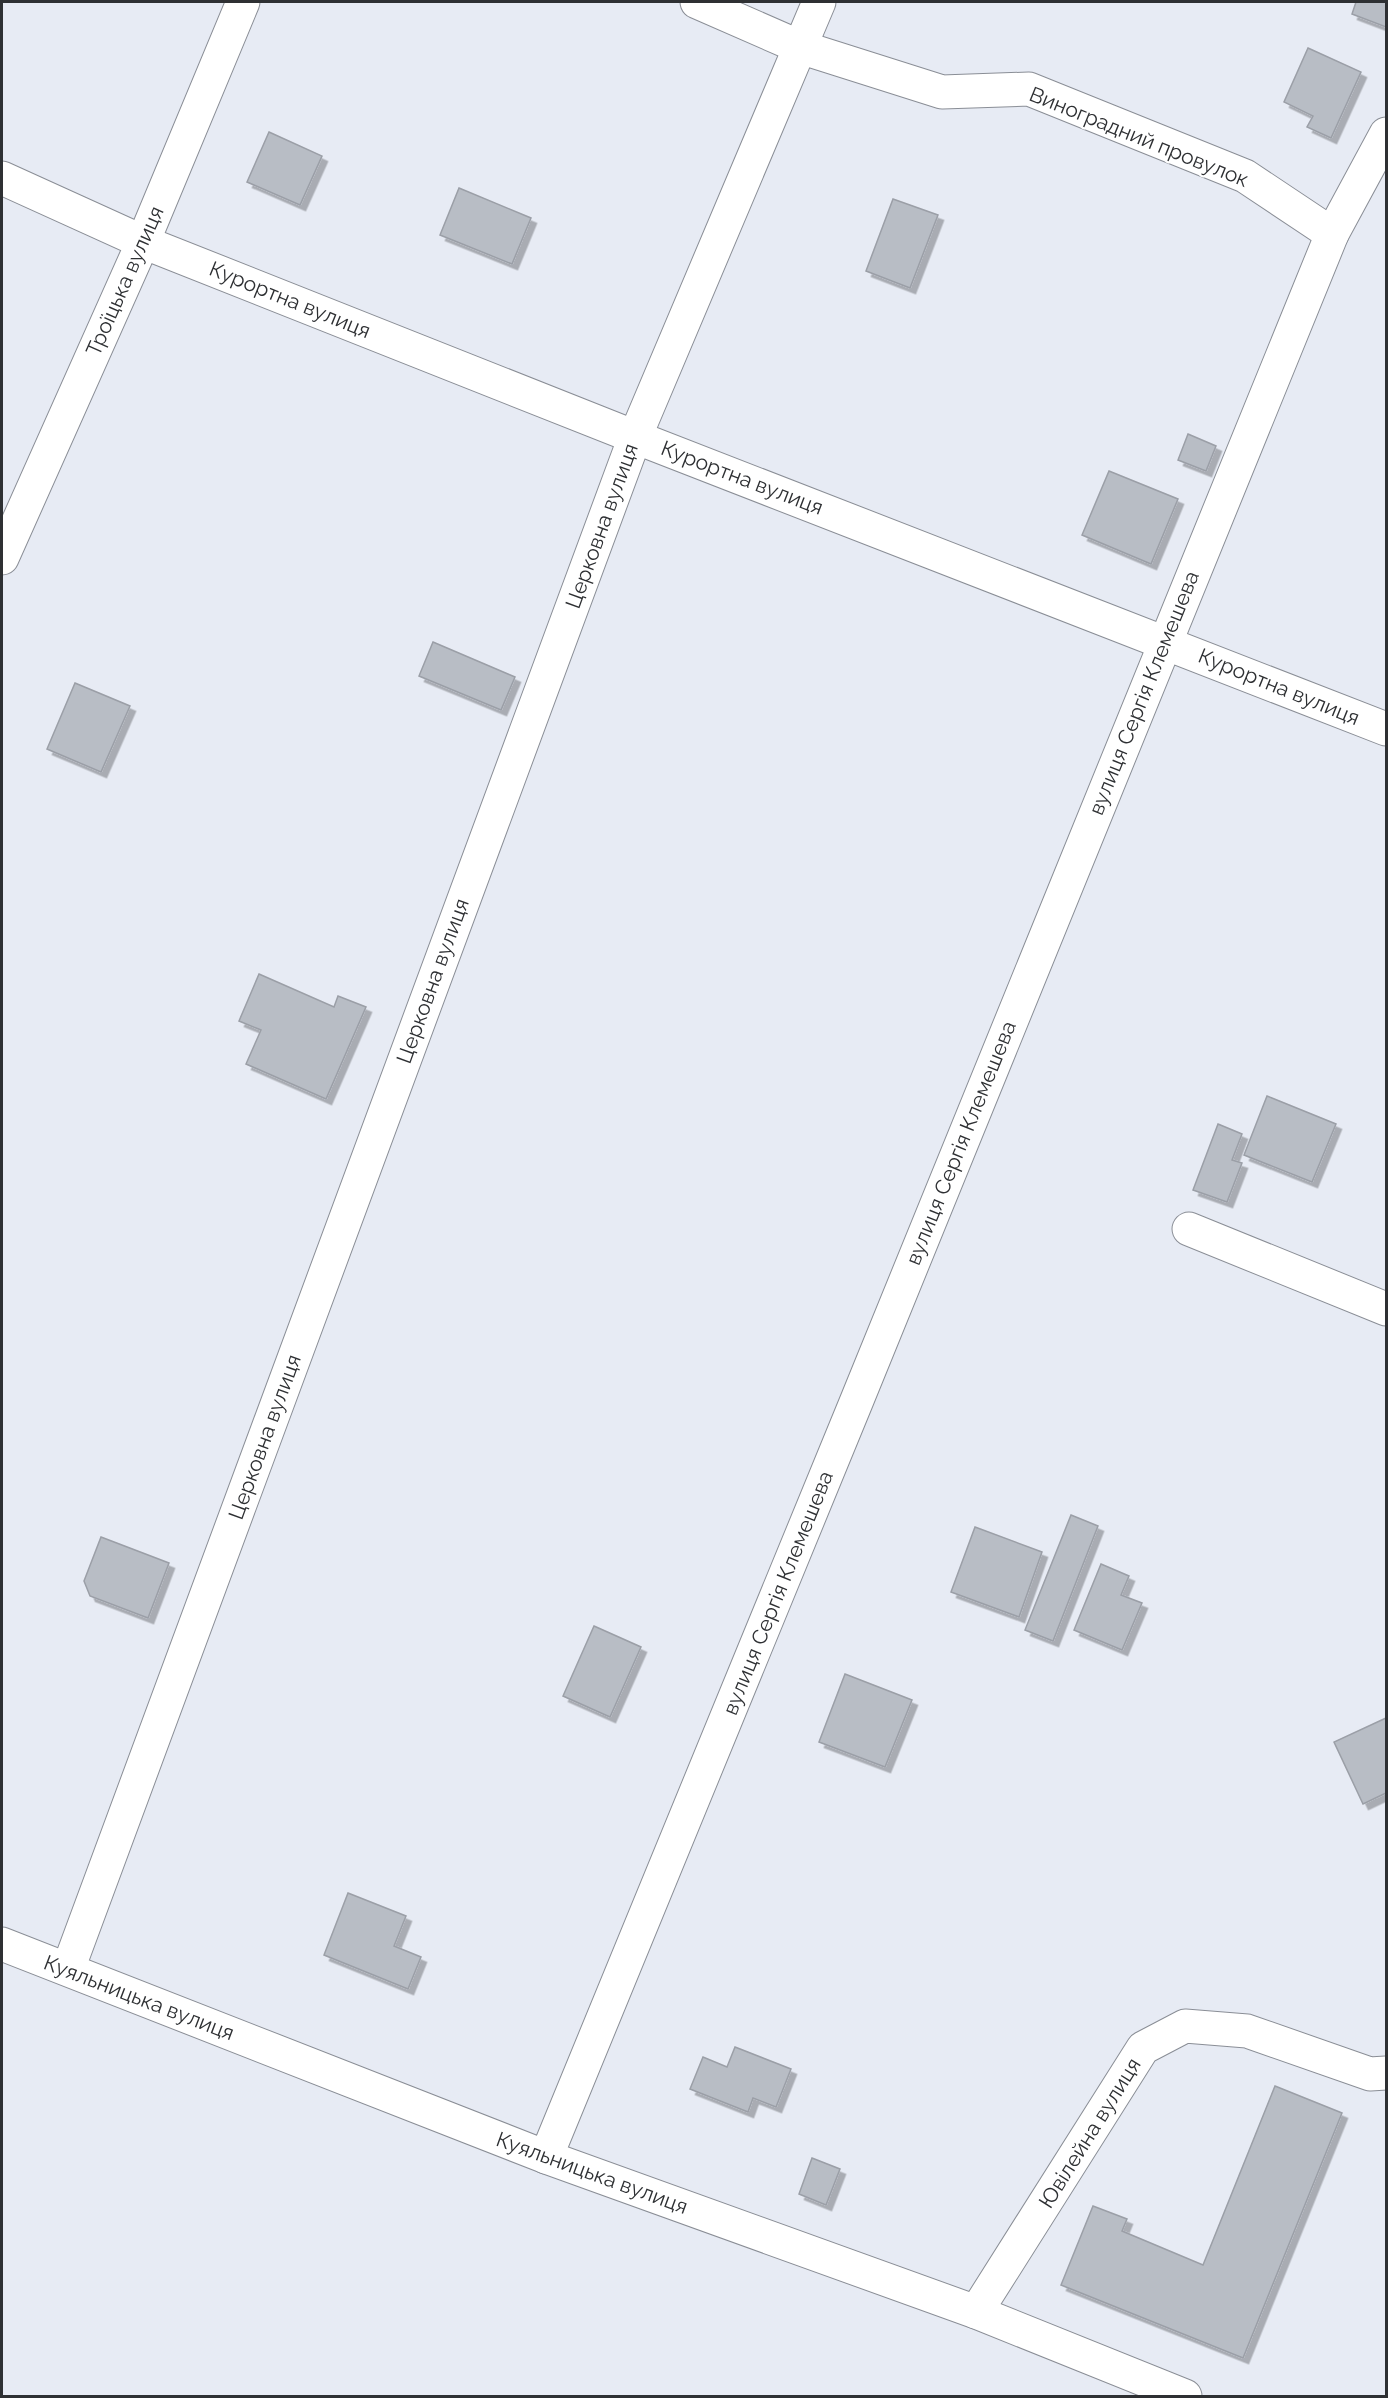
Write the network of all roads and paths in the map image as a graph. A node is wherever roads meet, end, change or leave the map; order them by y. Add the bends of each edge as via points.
1 (243, 2) edge
2 (697, 2) edge
3 (819, 2) edge
4 (800, 47) junction
5 (1386, 134) edge
6 (2, 178) edge
7 (1332, 234) junction
8 (142, 242) junction
9 (635, 437) junction
10 (2, 558) edge
11 (1164, 642) junction
12 (1386, 729) edge
13 (1189, 1229) dead end
14 (1386, 1309) edge
15 (2, 1944) edge
16 (68, 1969) junction
17 (1386, 2073) edge
18 (546, 2157) junction
19 (976, 2312) junction
20 (1185, 2397) edge

1 - 8 street, Троїцька вулиця
2 - 4 street, Виноградний провулок
3 - 4 street, Церковна вулиця
4 - 7 street, Виноградний провулок via 942,92 1029,89 1245,177
4 - 9 street, Церковна вулиця
5 - 7 street, вулиця Сергія Клемешева
6 - 8 street, Курортна вулиця
7 - 11 street, вулиця Сергія Клемешева
8 - 9 street, Курортна вулиця
8 - 10 street, Троїцька вулиця
9 - 11 street, Курортна вулиця
9 - 16 street, Церковна вулиця
11 - 12 street, Курортна вулиця
11 - 18 street, вулиця Сергія Клемешева
13 - 14 street
15 - 16 street, Куяльницька вулиця
16 - 18 street, Куяльницька вулиця
17 - 19 street, Ювілейна вулиця via 1370,2074 1247,2031 1185,2026 1143,2048
18 - 19 street, Куяльницька вулиця
19 - 20 street, Куяльницька вулиця

